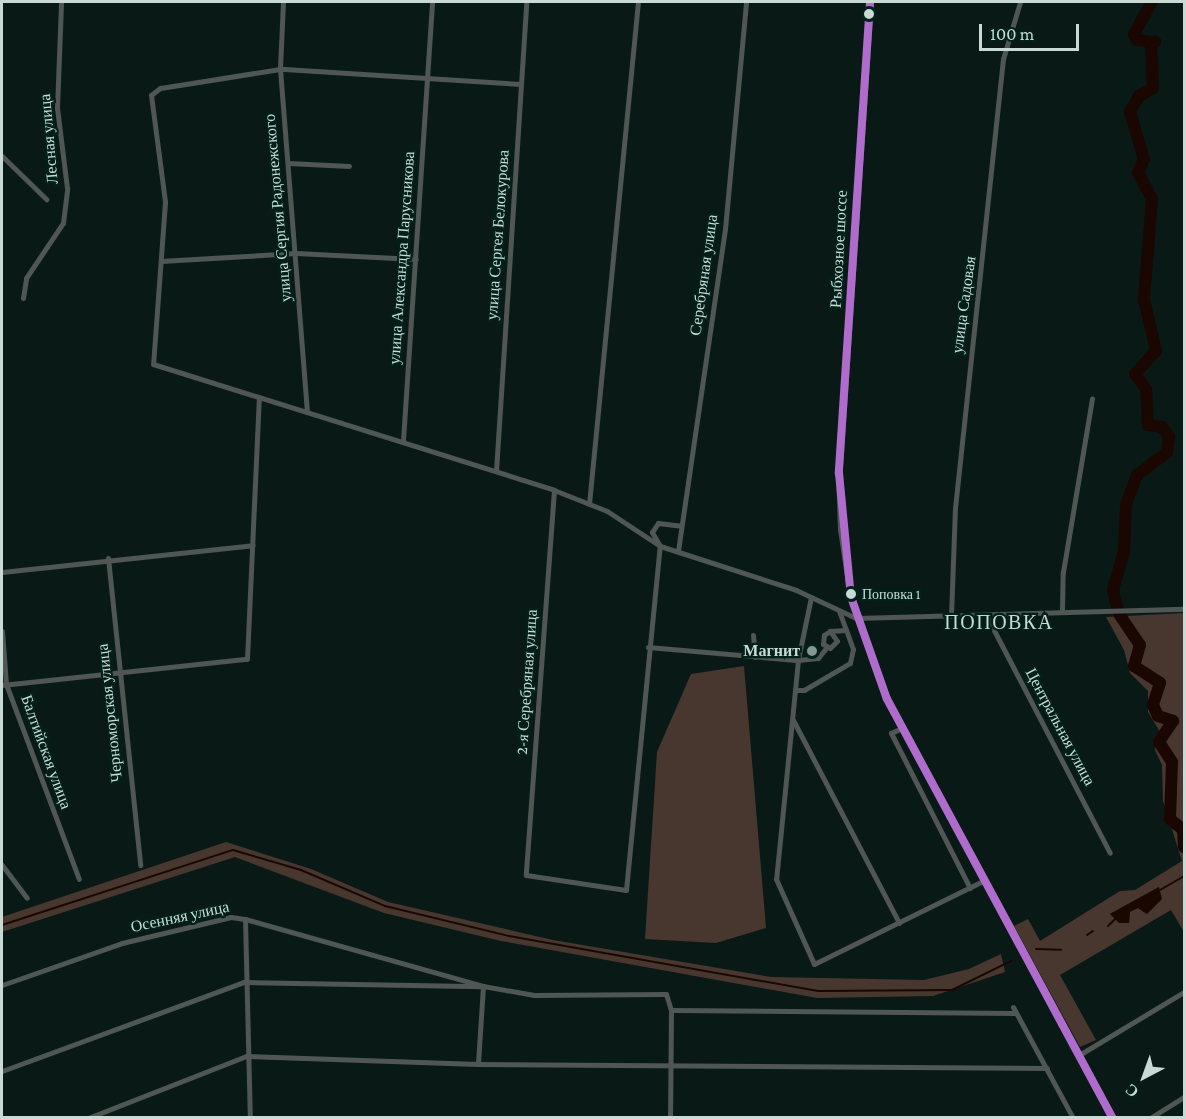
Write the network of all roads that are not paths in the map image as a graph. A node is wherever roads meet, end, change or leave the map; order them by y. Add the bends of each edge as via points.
1 (61, 2) edge
2 (283, 2) edge
3 (432, 2) edge
4 (526, 2) edge
5 (638, 2) edge
6 (746, 2) edge
7 (870, 2) edge
8 (1020, 2) edge
9 (280, 69) junction
10 (427, 77) junction
11 (521, 84) junction
12 (2, 156) edge
13 (288, 163) junction
14 (349, 166) dead end
15 (46, 199) dead end
16 (296, 253) junction
17 (416, 259) junction
18 (161, 261) junction
19 (23, 298) dead end
20 (259, 397) junction
21 (1092, 398) dead end
22 (307, 411) junction
23 (403, 440) junction
24 (496, 471) junction
25 (554, 490) junction
26 (589, 504) junction
27 (681, 526) junction
28 (253, 545) junction
29 (660, 546) junction
30 (678, 551) junction
31 (108, 558) junction
32 (2, 572) edge
33 (811, 597) junction
34 (1185, 609) edge
35 (839, 611) junction
36 (1062, 611) junction
37 (986, 615) junction
38 (951, 616) junction
39 (856, 618) junction
40 (846, 630) junction
41 (830, 631) junction
42 (2, 632) edge
43 (753, 635) dead end
44 (648, 647) junction
45 (827, 647) junction
46 (755, 657) junction
47 (798, 660) junction
48 (119, 673) junction
49 (4, 684) edge
50 (795, 690) junction
51 (792, 718) junction
52 (902, 728) junction
53 (1110, 853) dead end
54 (140, 865) dead end
55 (2, 867) edge
56 (79, 879) dead end
57 (985, 880) junction
58 (970, 888) junction
59 (27, 898) dead end
60 (245, 919) junction
61 (899, 923) junction
62 (244, 982) junction
63 (2, 985) edge
64 (483, 986) junction
65 (1185, 992) edge
66 (671, 1011) junction
67 (1079, 1055) junction
68 (246, 1056) junction
69 (670, 1062) junction
70 (478, 1064) junction
71 (1047, 1068) junction
72 (2, 1071) edge
73 (1185, 1097) edge
74 (88, 1118) edge
75 (250, 1118) edge
76 (670, 1118) edge
77 (1073, 1118) edge
78 (1113, 1118) edge
79 (1150, 1118) edge

1 - 19 street, Лесная улица via 57,108 67,188 63,223 26,278
2 - 9 street, улица Сергия Радонежского
3 - 10 street
4 - 11 street, улица Сергея Белокурова
5 - 26 street
6 - 27 street, Серебряная улица via 725,229
7 - 39 street, Рыбхозное шоссе via 839,496
8 - 38 street, улица Садовая via 1003,59 955,507
9 - 10 street
9 - 13 street, улица Сергия Радонежского
9 - 18 street via 160,88 152,95 165,202
10 - 11 street
10 - 17 street, улица Александра Парусникова
11 - 24 street, улица Сергея Белокурова
12 - 15 street
13 - 14 street
13 - 16 street, улица Сергия Радонежского
16 - 17 street
16 - 18 street
16 - 22 street, улица Сергия Радонежского
17 - 23 street, улица Александра Парусникова
18 - 20 street via 153,364
20 - 22 street
20 - 28 street
21 - 36 street via 1063,572
22 - 23 street
23 - 24 street
24 - 25 street
25 - 26 street
25 - 44 street, 2-я Серебряная улица via 526,875 626,890
26 - 29 street
27 - 29 street via 658,523 652,532
27 - 30 street, Серебряная улица
28 - 31 street
28 - 48 street via 247,659
29 - 30 street
29 - 44 street
30 - 33 street
31 - 32 street
31 - 48 street, Черноморская улица
33 - 35 street
33 - 47 street
34 - 36 street
35 - 39 street
35 - 40 street
36 - 37 street
37 - 38 street
37 - 53 street, Центральная улица
38 - 39 street
39 - 52 street, Рыбхозное шоссе via 871,664
40 - 41 street
40 - 50 street via 853,649 850,663 804,690
41 - 45 street via 823,638
41 - 45 street via 837,641
42 - 49 street, Балтийская улица
43 - 46 street
44 - 46 street
45 - 47 street via 818,658
46 - 47 street
47 - 50 street
48 - 49 street
48 - 54 street, Черноморская улица
49 - 56 street, Балтийская улица
50 - 51 street
51 - 61 street
51 - 61 street via 776,879 814,964
52 - 57 street, Рыбхозное шоссе
52 - 58 street via 891,733
55 - 59 street
57 - 58 street
57 - 67 street, Рыбхозное шоссе
58 - 61 street
60 - 62 street, Осенняя улица
60 - 63 street, Осенняя улица via 231,917 122,943
60 - 64 street
62 - 64 street
62 - 68 street, Осенняя улица
62 - 72 street
64 - 66 street via 534,995 666,994
64 - 70 street
65 - 67 street
66 - 69 street
66 - 71 street via 1014,1010
67 - 78 street, Рыбхозное шоссе
68 - 70 street
68 - 74 street
68 - 75 street, Осенняя улица
69 - 70 street
69 - 71 street
69 - 76 street
71 - 77 street
73 - 79 street

